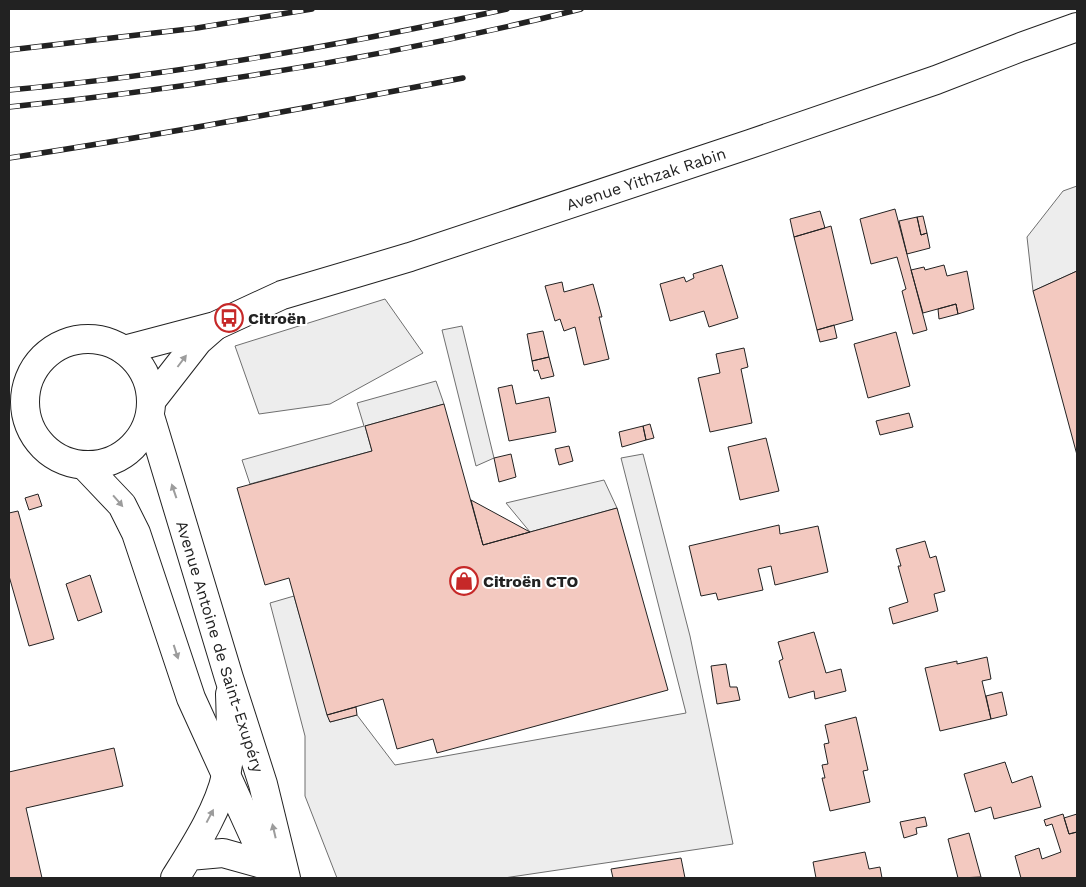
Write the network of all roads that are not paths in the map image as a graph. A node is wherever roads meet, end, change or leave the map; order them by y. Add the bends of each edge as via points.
1 (1077, 27) edge
2 (215, 326) junction
3 (124, 350) junction
4 (20, 378) edge
5 (151, 408) junction
6 (20, 429) edge
7 (85, 466) junction
8 (229, 678) junction
9 (226, 775) junction
10 (189, 856) junction
11 (275, 874) edge
12 (174, 878) edge

1 - 2 main road, Avenue Yithzak Rabin via 750,144 410,257 282,295
2 - 3 main road, Avenue Yithzak Rabin
5 -> 2 main road, Avenue Yithzak Rabin via 198,341
3 - 4 main road via 104,341 83,339 62,344
3 - 5 main road via 138,363 148,381
4 - 6 main road via 25,392 25,412
5 - 7 main road via 142,437 127,453 107,463
8 -> 5 main road, Avenue Antoine de Saint-Exupéry
6 - 7 main road via 63,461
7 -> 9 main road, Avenue Antoine de Saint-Exupéry via 122,505 136,533 191,698
8 - 9 main road via 232,730
11 -> 8 main road, Avenue Antoine de Saint-Exupéry via 263,784
10 -> 9 main road via 218,800
9 - 11 main road, Avenue Antoine de Saint-Exupéry
10 - 11 main road via 223,853
10 - 12 main road

